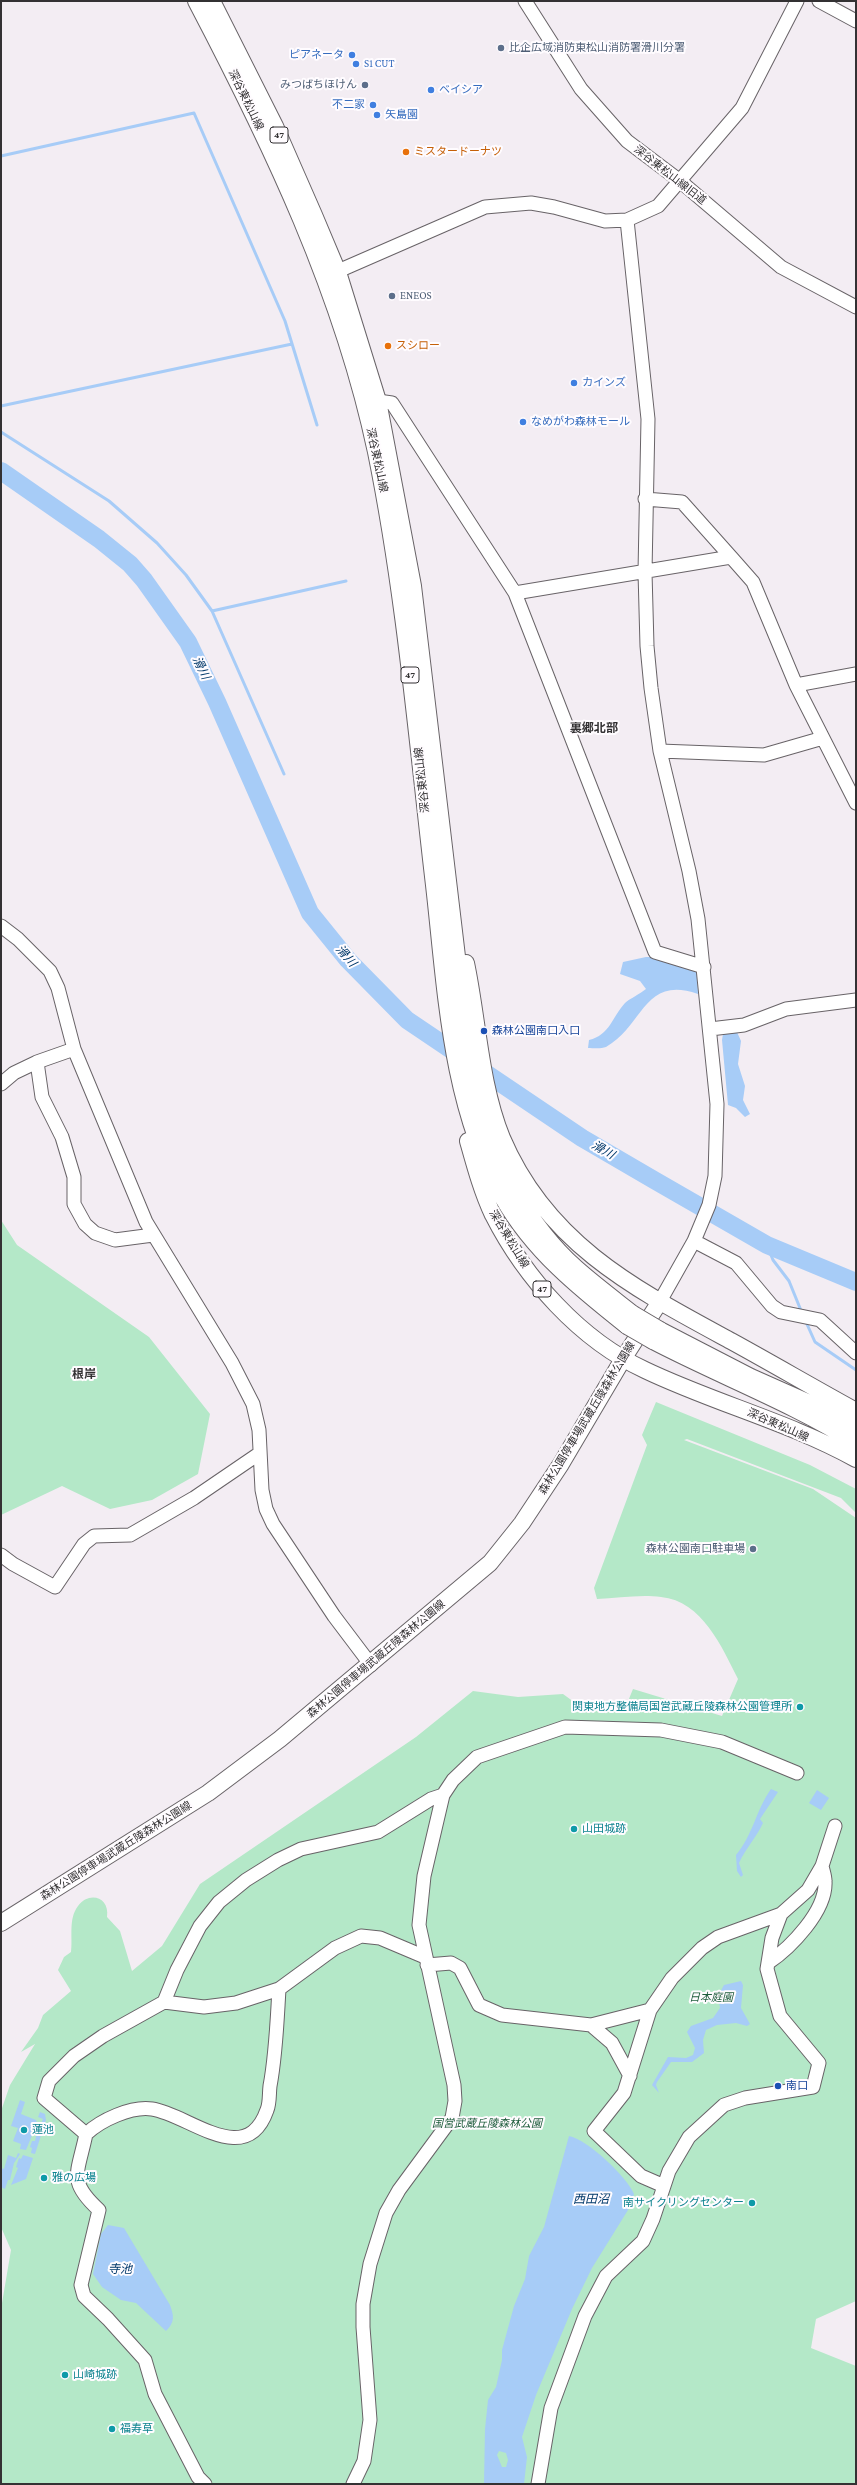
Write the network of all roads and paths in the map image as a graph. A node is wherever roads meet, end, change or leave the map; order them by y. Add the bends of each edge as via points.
1 (196, 1) edge
2 (212, 1) edge
3 (525, 1) edge
4 (797, 1) edge
5 (819, 1) edge
6 (856, 21) edge
7 (680, 181) junction
8 (627, 220) junction
9 (331, 275) junction
10 (856, 307) edge
11 (378, 401) junction
12 (645, 499) junction
13 (731, 557) junction
14 (645, 572) junction
15 (515, 593) junction
16 (856, 674) edge
17 (796, 686) junction
18 (823, 738) junction
19 (660, 751) junction
20 (856, 803) edge
21 (452, 918) junction
22 (1, 926) edge
23 (441, 950) junction
24 (704, 967) junction
25 (856, 1000) edge
26 (710, 1029) junction
27 (74, 1049) junction
28 (37, 1062) junction
29 (1, 1084) edge
30 (153, 1235) junction
31 (697, 1236) junction
32 (659, 1303) junction
33 (630, 1320) junction
34 (657, 1335) junction
35 (856, 1353) edge
36 (623, 1359) junction
37 (856, 1412) edge
38 (856, 1427) edge
39 (856, 1443) edge
40 (260, 1453) junction
41 (856, 1459) edge
42 (1, 1555) edge
43 (371, 1664) junction
44 (798, 1773) dead end
45 (442, 1795) junction
46 (835, 1826) dead end
47 (822, 1866) junction
48 (781, 1914) junction
49 (1, 1923) edge
50 (426, 1961) junction
51 (768, 1963) junction
52 (278, 1989) junction
53 (164, 2002) junction
54 (650, 2010) junction
55 (591, 2025) junction
56 (630, 2076) junction
57 (86, 2134) junction
58 (664, 2186) junction
59 (205, 2484) edge
60 (353, 2484) edge
61 (538, 2484) edge

1 - 9 main road, 深谷東松山線 / 47
2 - 9 main road, 深谷東松山線 / 47 via 275,126
3 - 7 street, 深谷東松山線旧道 via 581,89 627,141
4 - 7 street via 742,108
5 - 6 street
7 - 8 street via 658,206
7 - 10 street, 深谷東松山線旧道 via 781,267
8 - 9 street via 605,221 531,203 501,204 469,213
8 - 12 street via 648,419
9 - 11 main road, 深谷東松山線 / 47
9 - 23 main road, 深谷東松山線 / 47 via 375,447 388,515 408,658
11 - 15 street via 392,403
11 - 21 main road, 深谷東松山線 / 47 via 413,586
12 - 13 street via 682,502
12 - 14 street
13 - 14 street
13 - 17 street via 753,582
14 - 15 street
14 - 19 street via 647,646
15 - 24 street via 655,952
16 - 17 street
17 - 18 street
18 - 19 street via 764,755
18 - 20 street
19 - 24 street via 690,870
21 - 32 main road, 深谷東松山線 / 47 via 465,957 488,1089 497,1121 502,1138 534,1198 560,1227 621,1278
21 - 33 main road, 深谷東松山線 / 47 via 475,1084 488,1132 502,1164 524,1205 546,1236
22 - 27 street via 50,971 58,988
23 - 33 main road, 深谷東松山線 / 47 via 458,1070 468,1116 479,1147 503,1198 548,1259 579,1289
23 - 36 main road, 深谷東松山線 / 47 via 440,1019 455,1097 477,1173 493,1215 543,1290 589,1334
24 - 26 street
25 - 26 street via 786,1009 744,1025
26 - 31 street via 718,1137 714,1184
27 - 28 street
27 - 30 street
28 - 29 street via 14,1073
28 - 30 street via 42,1097 62,1137 74,1177 74,1204 85,1224 95,1233 115,1240
30 - 40 street via 243,1383 253,1404
31 - 32 street
31 - 35 street via 736,1263 772,1306 781,1312 820,1320
32 - 36 main road, 森林公園停車場武蔵丘陵森林公園線
32 - 37 main road, 深谷東松山線 / 47
33 - 34 main road, 深谷東松山線 / 47, bridge
34 - 38 main road, 深谷東松山線 / 47 via 823,1409
34 - 39 main road, 深谷東松山線 / 47 via 701,1366 783,1404
36 - 41 main road, 深谷東松山線 / 47 via 650,1373 741,1408
36 - 43 main road, 森林公園停車場武蔵丘陵森林公園線 via 522,1524 490,1563
40 - 42 street via 194,1498 130,1535 94,1536 84,1544 54,1586
40 - 43 street via 262,1490 266,1509 273,1524 334,1616
43 - 49 main road, 森林公園停車場武蔵丘陵森林公園線 via 280,1739 208,1793
44 - 45 street via 742,1749 695,1735 661,1730 565,1727 477,1757 453,1780
45 - 50 street via 422,1890 419,1925
45 - 53 street via 431,1799 378,1832 301,1849 246,1880 219,1902 200,1926
46 - 47 street
47 - 48 street via 808,1890
47 - 51 street via 825,1882 819,1907 785,1951
48 - 51 street via 772,1938
48 - 54 street via 718,1937 702,1948 672,1978
50 - 52 street via 380,1938 361,1936 335,1948
50 - 55 street via 451,1964 460,1968 479,2005 502,2015
50 - 60 street via 454,2085 455,2101 452,2118 399,2190 386,2213 376,2242 364,2304 369,2431 364,2461
51 - 58 street via 767,1969 780,2016 819,2063 813,2087 744,2098 724,2105 689,2137 669,2171
52 - 53 street via 236,2003 204,2007
52 - 57 street via 268,2109 259,2127 239,2138 222,2137 154,2109 140,2108 93,2127
53 - 57 street via 103,2036 74,2056 49,2081 44,2098
54 - 55 street
54 - 56 street
55 - 56 street via 612,2043
56 - 58 street via 624,2093 594,2131 641,2176
57 - 59 street via 77,2178 78,2188 100,2210 81,2286 84,2296 145,2360 155,2394 198,2477
58 - 61 street via 643,2242 606,2276 585,2316 551,2408

